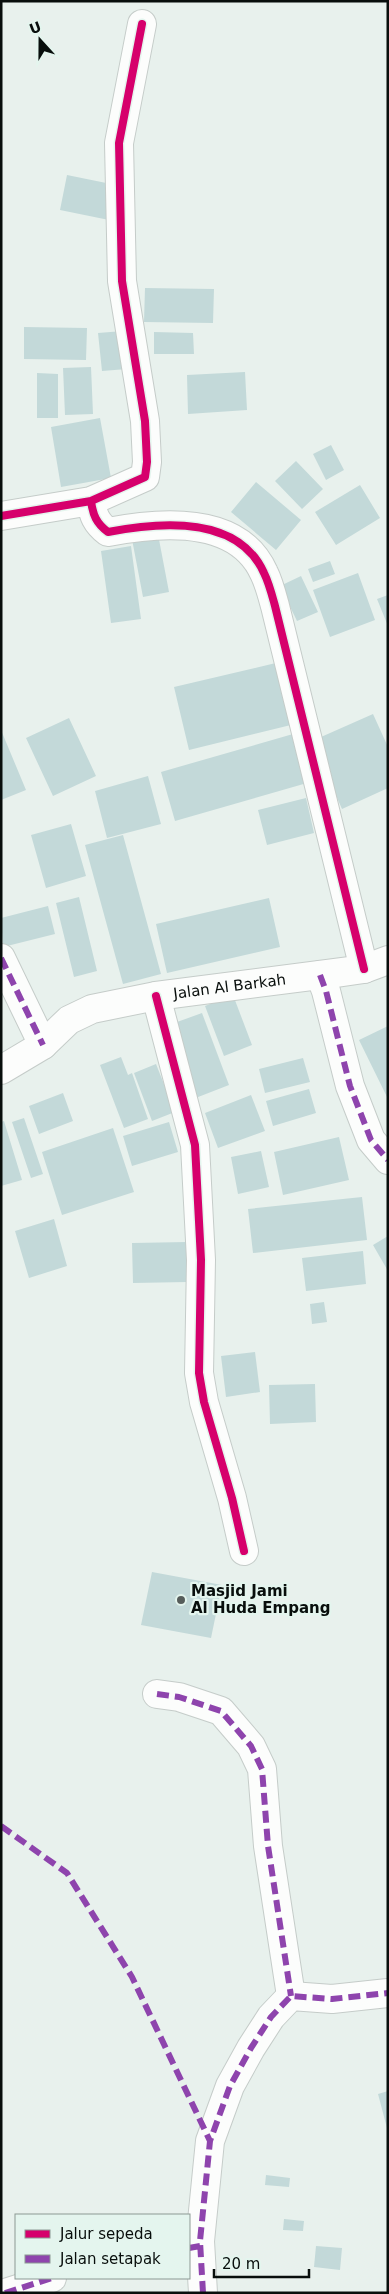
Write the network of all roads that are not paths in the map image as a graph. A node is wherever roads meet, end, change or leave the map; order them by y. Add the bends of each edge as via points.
1 (142, 24) dead end
2 (91, 500) junction
3 (1, 516) edge
4 (1, 958) edge
5 (376, 964) edge
6 (320, 975) junction
7 (156, 996) junction
8 (42, 1045) junction
9 (1, 1070) edge
10 (388, 1160) edge
11 (244, 1551) dead end
12 (157, 1694) dead end
13 (388, 1993) edge
14 (291, 1996) junction
15 (194, 2247) edge
16 (49, 2279) edge
17 (4, 2293) edge
18 (203, 2293) edge

1 - 2 street via 119,143 122,281 145,421 147,462 145,477
2 - 3 street
2 - 5 street via 98,524 108,532 154,525 196,526 221,533 246,548 264,572 301,718
4 - 8 street
5 - 6 street, Jalan Al Barkah
6 - 7 street, Jalan Al Barkah
6 - 10 street via 350,1086 370,1140
7 - 8 street, Jalan Al Barkah via 92,1009 69,1020
7 - 11 street via 195,1145 202,1260 199,1373
8 - 9 street, Jalan Al Barkah
12 - 14 street via 222,1710 251,1746 262,1769 268,1846
13 - 14 street via 332,1999
14 - 15 street via 271,2017 230,2086 210,2141
15 - 18 street
16 - 17 street

